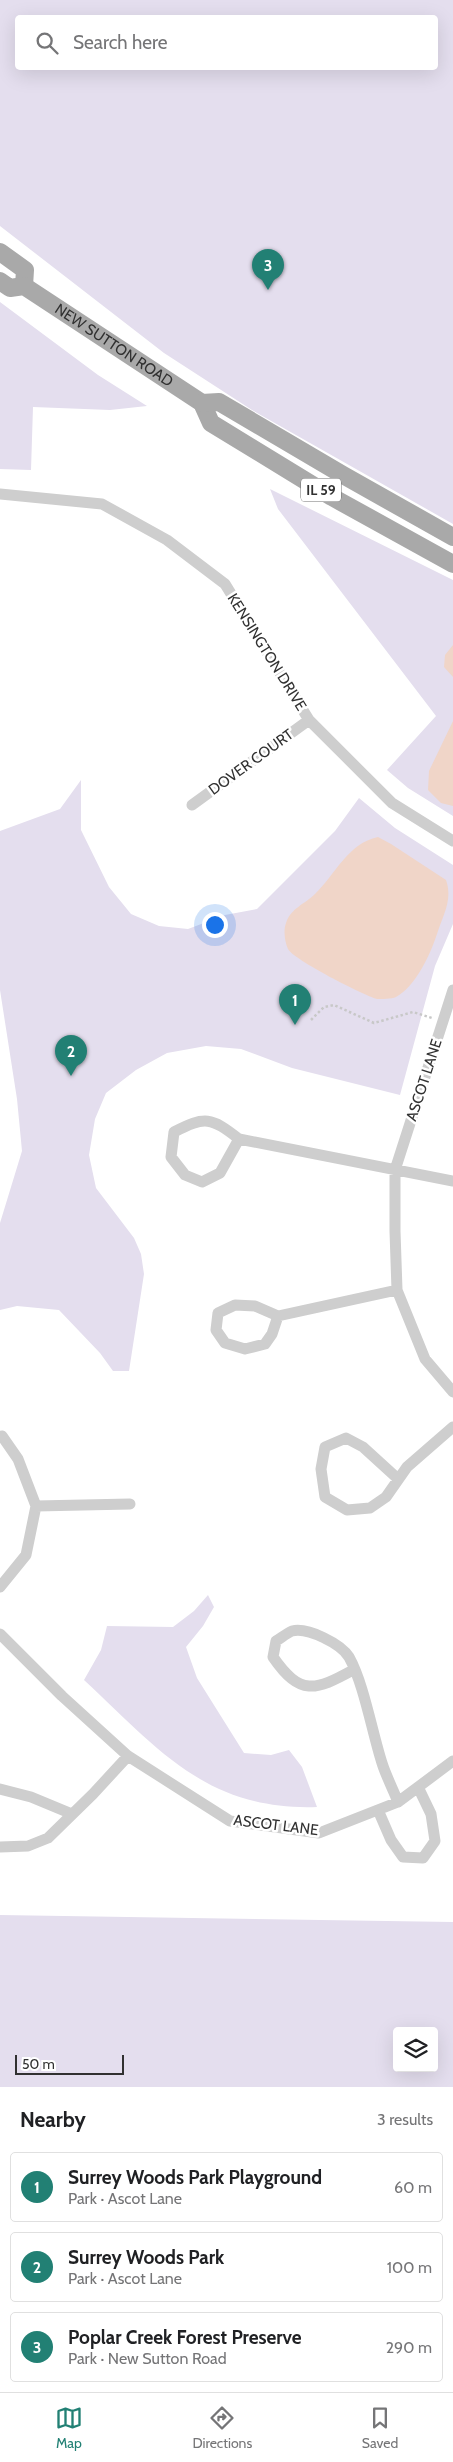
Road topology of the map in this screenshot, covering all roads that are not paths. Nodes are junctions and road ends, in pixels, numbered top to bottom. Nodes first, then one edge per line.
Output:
1 (0, 252) edge
2 (0, 281) edge
3 (24, 286) junction
4 (202, 403) junction
5 (0, 494) edge
6 (453, 537) edge
7 (453, 564) edge
8 (309, 720) junction
9 (192, 805) dead end
10 (453, 841) edge
11 (453, 990) edge
12 (239, 1139) junction
13 (395, 1170) junction
14 (453, 1181) edge
15 (397, 1290) junction
16 (278, 1316) junction
17 (453, 1392) edge
18 (453, 1426) edge
19 (2, 1436) dead end
20 (397, 1478) junction
21 (130, 1504) dead end
22 (36, 1506) junction
23 (0, 1587) edge
24 (0, 1634) edge
25 (354, 1670) junction
26 (128, 1756) junction
27 (453, 1761) edge
28 (418, 1787) junction
29 (0, 1789) edge
30 (398, 1802) junction
31 (378, 1810) junction
32 (72, 1814) junction
33 (0, 1847) edge

1 - 3 main road
2 - 3 main road, NEW SUTTON ROAD / IL 59
3 - 4 main road, NEW SUTTON ROAD / IL 59
4 - 6 main road, NEW SUTTON ROAD / IL 59
4 - 7 main road, NEW SUTTON ROAD / IL 59
5 - 8 street, KENSINGTON DRIVE
8 - 9 street, DOVER COURT
8 - 10 street, KENSINGTON DRIVE
11 - 13 street, ASCOT LANE
12 - 12 street
12 - 13 street
13 - 14 street
13 - 15 street, ASCOT LANE
15 - 16 street
15 - 17 street, ASCOT LANE
16 - 16 street
18 - 20 street
19 - 22 street
20 - 20 street
21 - 22 street
22 - 23 street
24 - 26 street, ASCOT LANE
25 - 25 street
25 - 30 street
26 - 31 street, ASCOT LANE
26 - 32 street
27 - 28 street, ASCOT LANE
28 - 30 street, ASCOT LANE
28 - 31 street
29 - 32 street
30 - 31 street, ASCOT LANE
32 - 33 street

